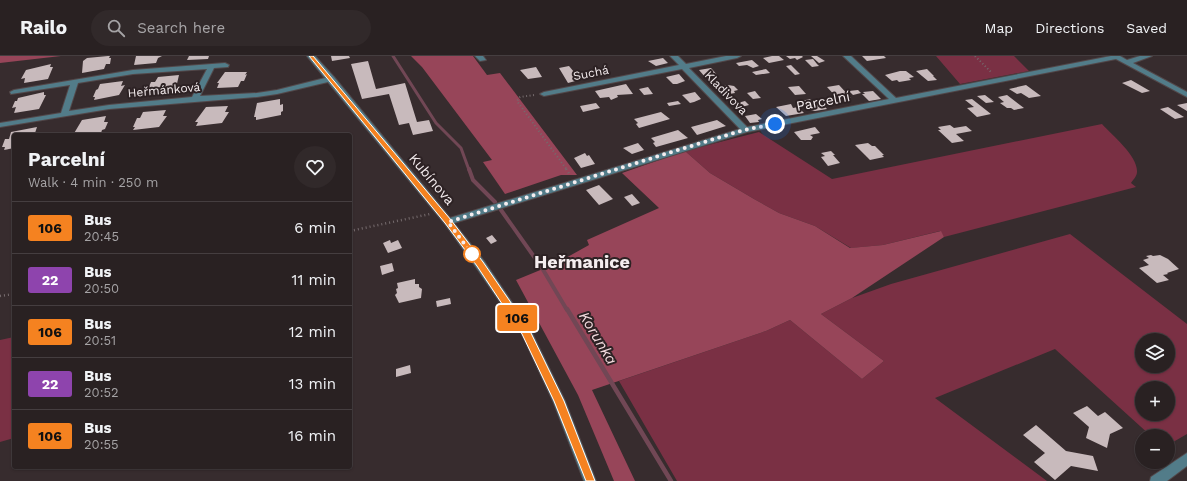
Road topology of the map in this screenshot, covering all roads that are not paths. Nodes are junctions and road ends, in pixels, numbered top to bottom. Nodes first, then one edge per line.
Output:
1 (311, 56) edge
2 (674, 56) edge
3 (736, 56) edge
4 (847, 56) edge
5 (1148, 56) edge
6 (1116, 57) edge
7 (1127, 62) junction
8 (225, 65) dead end
9 (212, 66) junction
10 (684, 66) junction
11 (330, 79) junction
12 (75, 81) junction
13 (14, 92) dead end
14 (544, 94) road end
15 (1187, 95) edge
16 (195, 99) junction
17 (895, 100) junction
18 (65, 113) junction
19 (0, 125) edge
20 (744, 130) junction
21 (448, 222) junction
22 (1187, 459) edge
23 (590, 481) edge
24 (1156, 481) edge

1 - 11 street, Kubínova
2 - 10 street, Kladivova
3 - 10 street, Suchá
4 - 17 street
5 - 7 street
6 - 7 street
6 - 17 street, Parcelní
7 - 15 street
8 - 9 street
9 - 12 street
9 - 16 street
10 - 14 street, Suchá
10 - 20 street, Kladivova
11 - 16 street, Heřmánková
11 - 21 street, Kubínova
12 - 13 street
12 - 18 street
16 - 18 street, Heřmánková
17 - 20 street, Parcelní
18 - 19 street, Heřmánková
20 - 21 street, Parcelní
21 - 23 street, Kubínova
22 - 24 street

